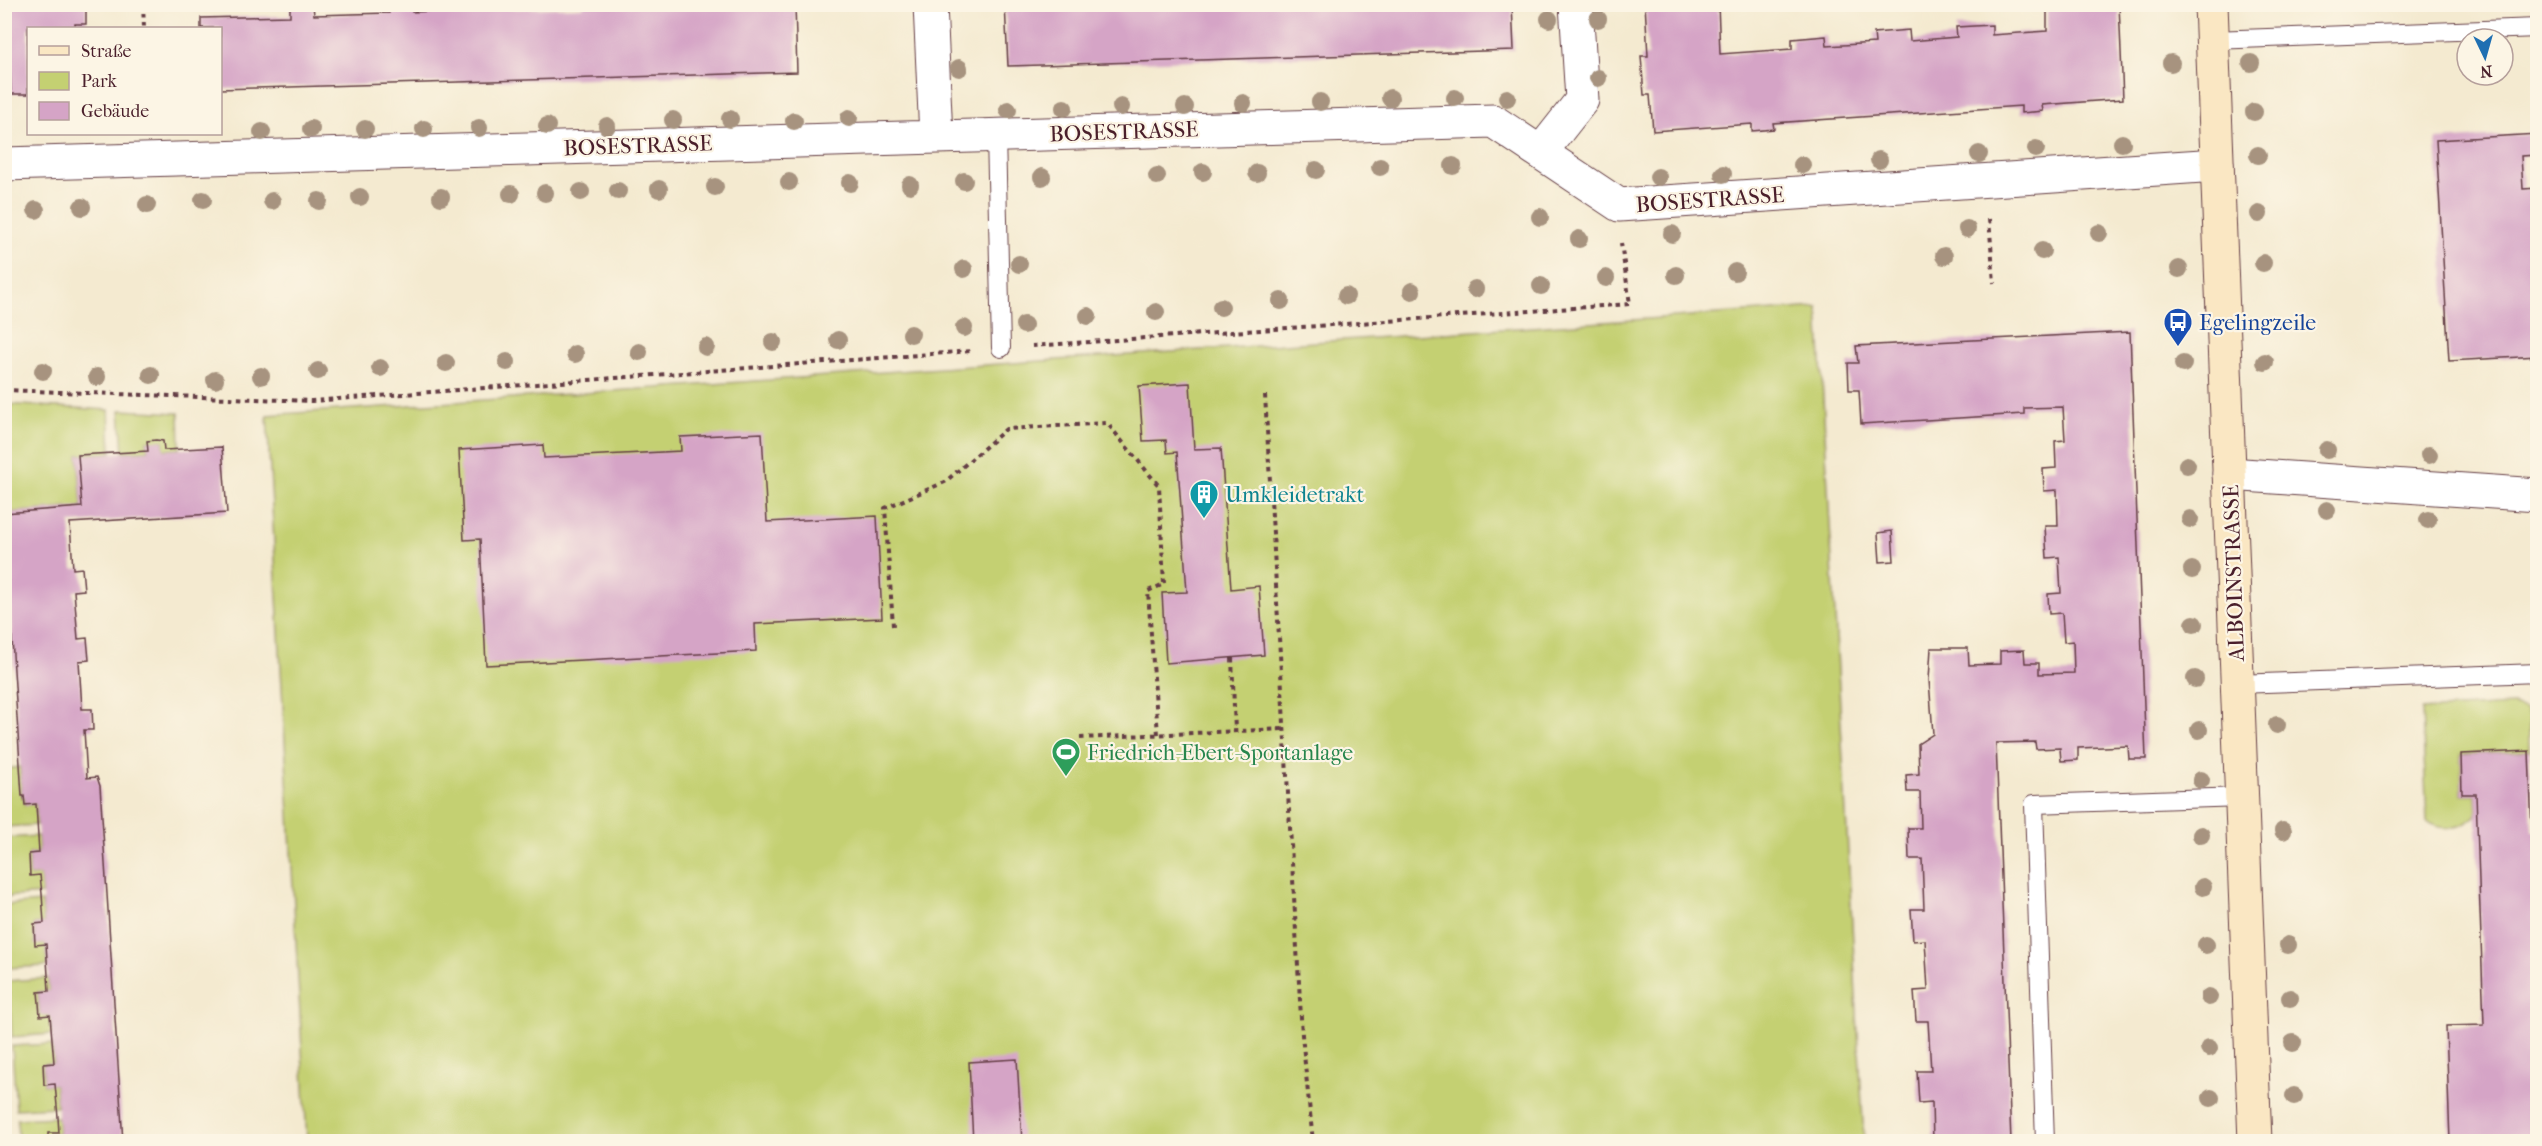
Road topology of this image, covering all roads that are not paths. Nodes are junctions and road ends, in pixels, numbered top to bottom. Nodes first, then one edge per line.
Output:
1 (930, 4) edge
2 (1576, 4) edge
3 (2211, 4) edge
4 (2538, 28) edge
5 (2212, 39) junction
6 (996, 135) junction
7 (936, 137) junction
8 (1541, 152) junction
9 (4, 164) edge
10 (2217, 165) junction
11 (1001, 348) road end
12 (2229, 474) junction
13 (2538, 495) edge
14 (2538, 673) edge
15 (2237, 684) junction
16 (2241, 797) junction
17 (2045, 1142) edge
18 (2255, 1142) edge

1 - 7 street
2 - 8 street
3 - 5 street, ALBOINSTRASSE
4 - 5 lane
5 - 10 street, ALBOINSTRASSE
6 - 7 street, BOSESTRASSE
6 - 8 street, BOSESTRASSE
6 - 11 lane
7 - 9 street, BOSESTRASSE
8 - 10 street, BOSESTRASSE
10 - 12 street, ALBOINSTRASSE
12 - 13 street
12 - 15 street, ALBOINSTRASSE
14 - 15 lane
15 - 16 street, ALBOINSTRASSE
16 - 17 lane
16 - 18 street, ALBOINSTRASSE

